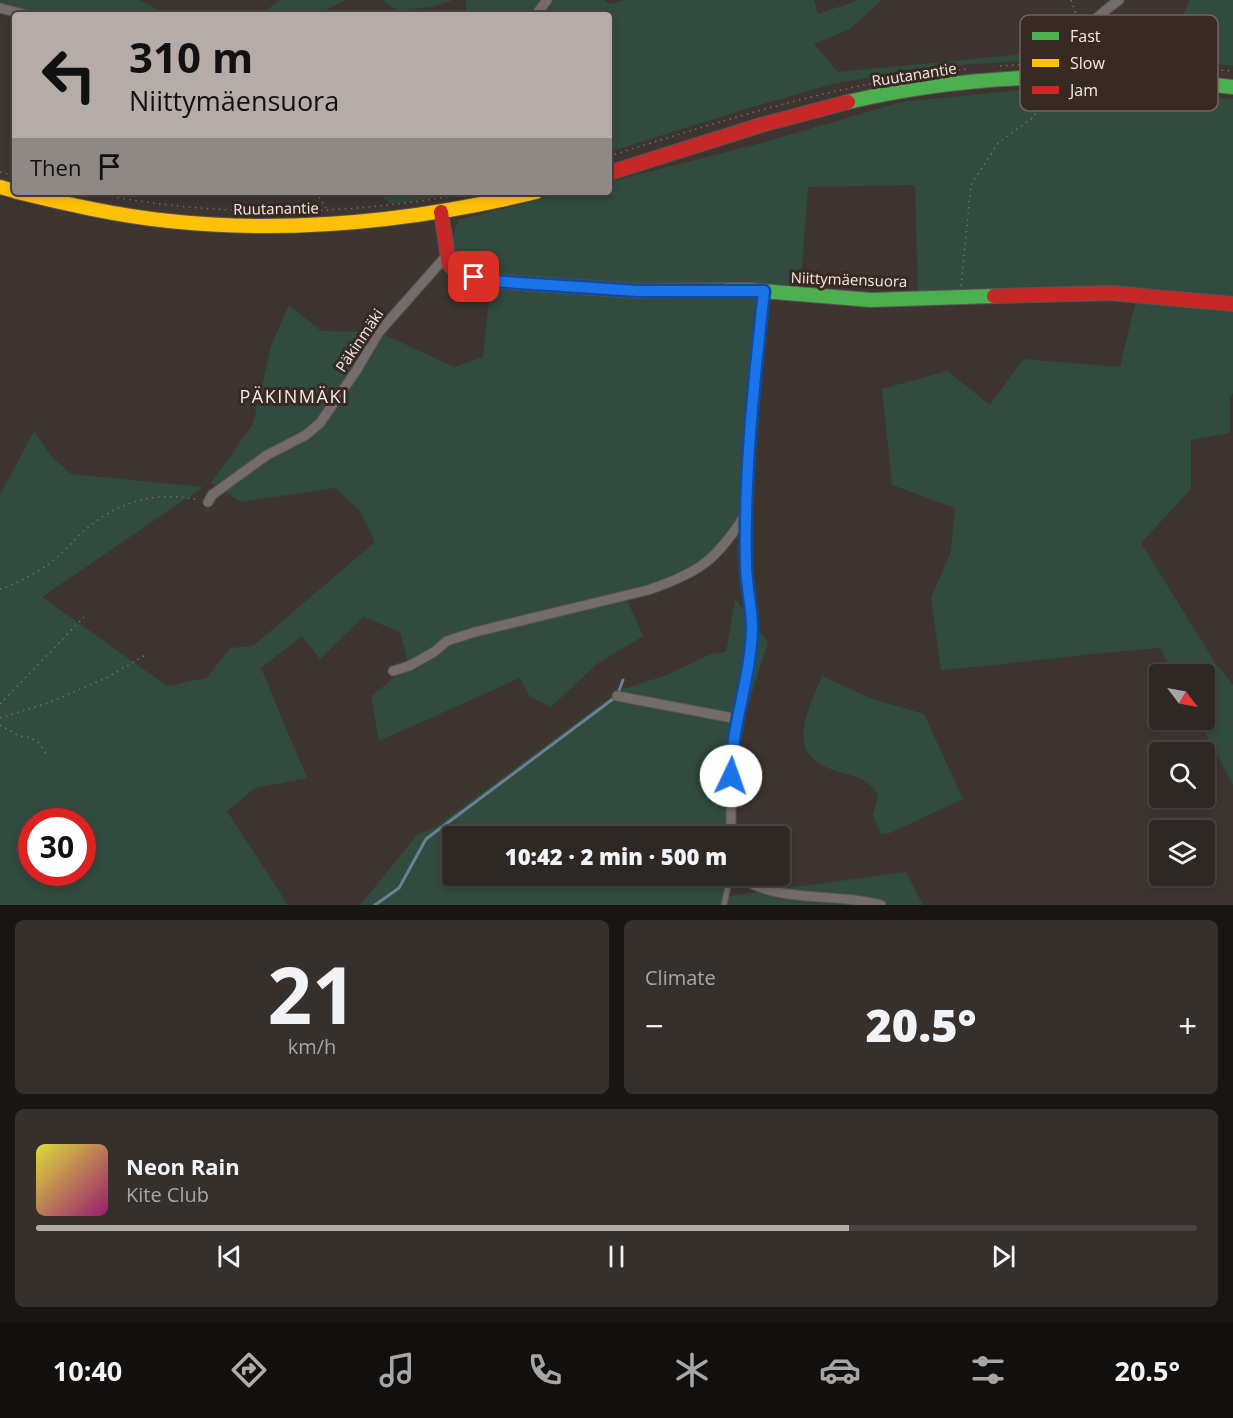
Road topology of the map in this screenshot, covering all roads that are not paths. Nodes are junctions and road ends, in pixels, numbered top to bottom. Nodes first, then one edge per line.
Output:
1 (1119, 0) edge
2 (0, 8) edge
3 (15, 12) edge
4 (1097, 15) edge
5 (1020, 78) edge
6 (1218, 85) edge
7 (1233, 87) edge
8 (612, 171) edge
9 (29, 195) edge
10 (522, 195) edge
11 (441, 212) junction
12 (447, 255) junction
13 (764, 291) junction
14 (1233, 304) edge
15 (207, 502) road end
16 (747, 512) junction
17 (393, 671) dead end
18 (617, 696) dead end
19 (738, 719) junction
20 (731, 826) edge
21 (728, 886) edge
22 (755, 886) edge
23 (724, 905) edge
24 (881, 905) edge

1 - 4 street
2 - 3 street
5 - 8 street, Ruutanantie
6 - 7 street, Ruutanantie
9 - 11 street, Ruutanantie
10 - 11 street, Ruutanantie
11 - 12 street
12 - 13 street, Niittymäensuora
12 - 15 street, Päkinmäki
13 - 14 street, Niittymäensuora
13 - 16 street
16 - 17 street
16 - 19 street
18 - 19 street
19 - 20 street
21 - 23 lane
22 - 24 street

